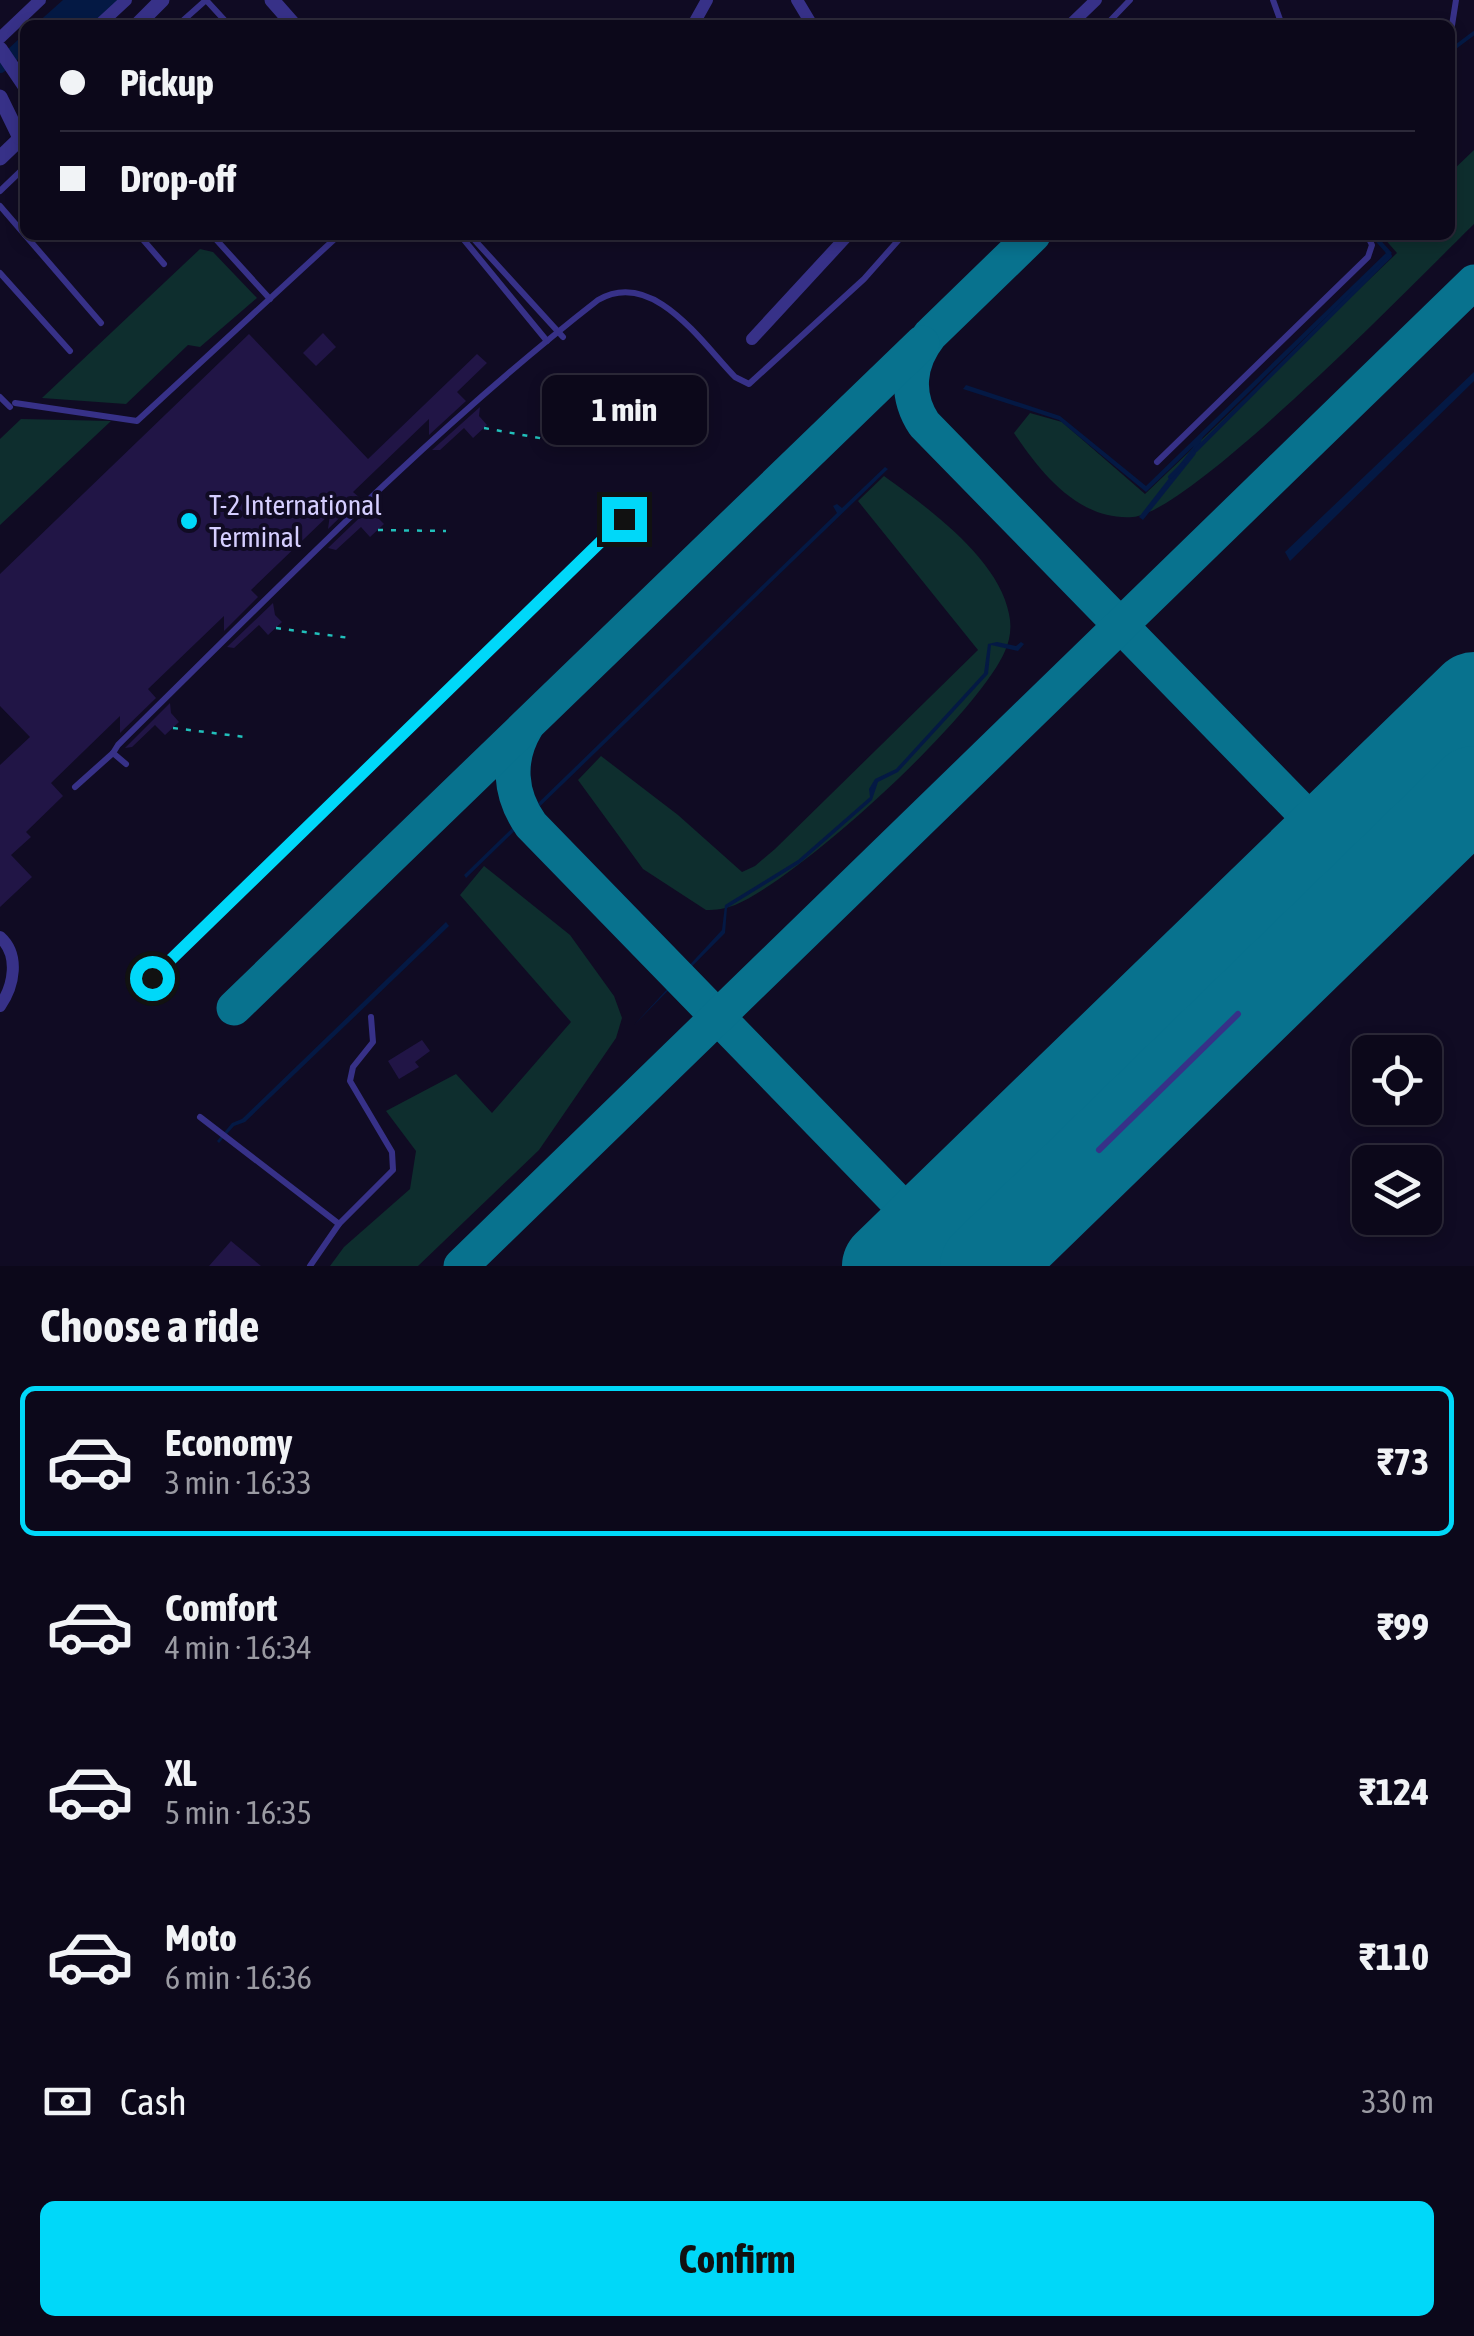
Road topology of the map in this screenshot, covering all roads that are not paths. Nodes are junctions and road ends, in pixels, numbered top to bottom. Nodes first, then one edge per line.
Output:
1 (40, 0) edge
2 (126, 0) edge
3 (162, 0) edge
4 (206, 0) edge
5 (272, 0) edge
6 (1096, 0) edge
7 (1130, 0) edge
8 (104, 20) edge
9 (142, 20) edge
10 (184, 20) edge
11 (224, 20) edge
12 (290, 20) edge
13 (1075, 20) edge
14 (1111, 20) edge
15 (0, 38) edge
16 (0, 50) edge
17 (20, 79) edge
18 (0, 101) edge
19 (20, 131) edge
20 (20, 139) edge
21 (0, 158) edge
22 (20, 172) edge
23 (0, 191) edge
24 (0, 206) edge
25 (20, 229) edge
26 (29, 240) edge
27 (143, 240) edge
28 (216, 240) edge
29 (334, 240) edge
30 (464, 240) edge
31 (475, 240) edge
32 (843, 240) edge
33 (899, 240) edge
34 (1370, 240) edge
35 (164, 264) dead end
36 (0, 273) edge
37 (270, 300) junction
38 (101, 322) dead end
39 (561, 334) junction
40 (752, 339) dead end
41 (547, 341) dead end
42 (70, 351) dead end
43 (0, 397) edge
44 (1156, 462) dead end
45 (624, 519) dead end
46 (113, 753) junction
47 (126, 764) dead end
48 (74, 787) dead end
49 (0, 937) edge
50 (152, 978) dead end
51 (0, 1006) edge
52 (1238, 1014) dead end
53 (371, 1017) dead end
54 (200, 1118) dead end
55 (1099, 1150) dead end
56 (339, 1224) junction
57 (310, 1266) edge

1 - 15 street
2 - 8 street
3 - 9 street
4 - 10 lane
4 - 11 lane
5 - 12 street
6 - 13 street
7 - 14 lane
16 - 17 street
18 - 19 street, bridge
20 - 21 street
22 - 23 lane
24 - 25 lane
26 - 38 lane
27 - 35 lane
28 - 37 lane
29 - 37 lane
30 - 41 lane
31 - 39 lane
32 - 40 street
33 - 39 lane
34 - 44 lane
36 - 42 lane
37 - 43 lane
39 - 46 lane
45 - 50 lane
46 - 47 lane
46 - 48 lane
49 - 51 street
52 - 55 lane
53 - 56 lane
54 - 56 lane
56 - 57 lane

